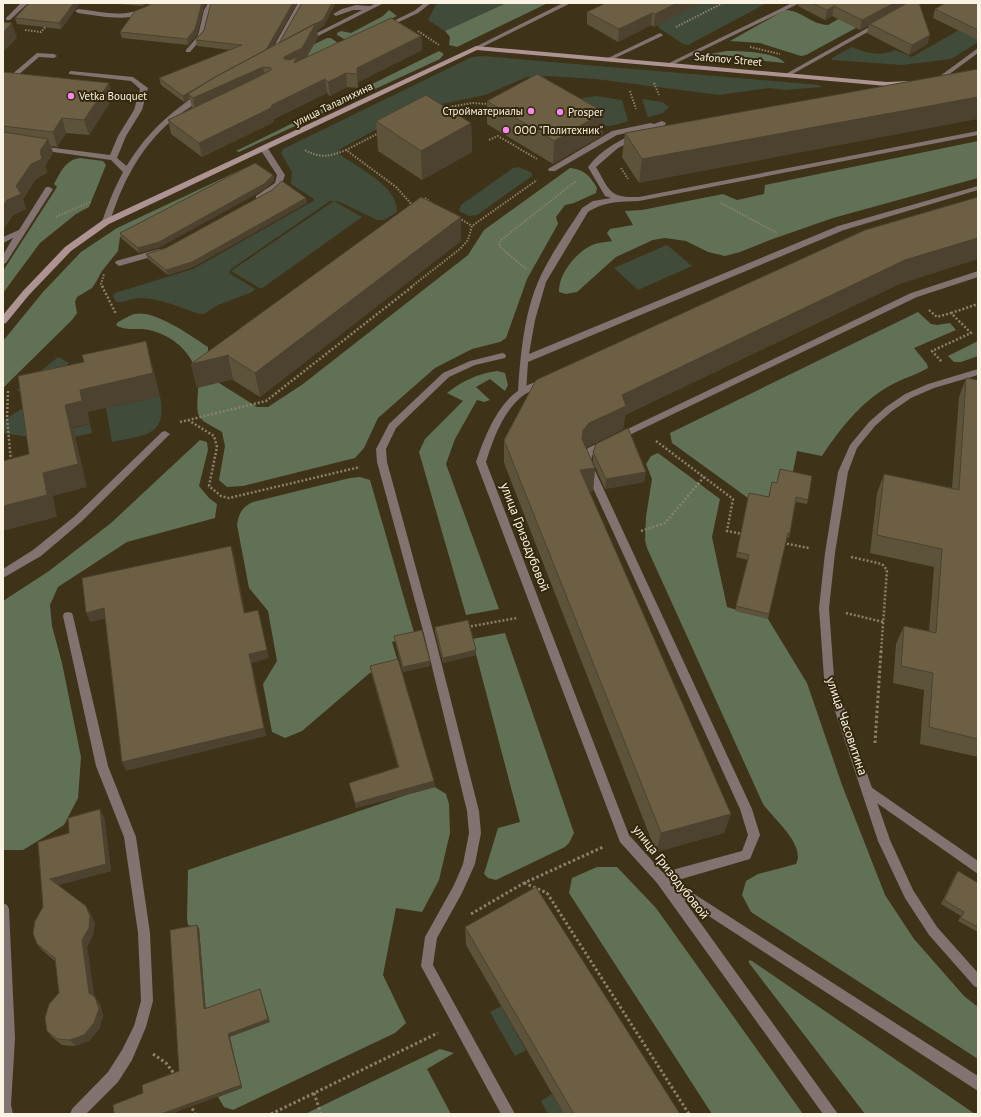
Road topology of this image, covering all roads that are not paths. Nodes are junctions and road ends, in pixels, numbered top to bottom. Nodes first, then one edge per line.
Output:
1 (25, 3) edge
2 (92, 3) edge
3 (155, 3) edge
4 (211, 3) edge
5 (301, 3) edge
6 (381, 3) edge
7 (428, 3) edge
8 (568, 3) edge
9 (797, 3) edge
10 (369, 8) junction
11 (78, 11) dead end
12 (86, 12) junction
13 (336, 14) dead end
14 (888, 18) edge
15 (8, 19) dead end
16 (377, 31) edge
17 (660, 35) road end
18 (297, 45) edge
19 (476, 48) junction
20 (978, 50) edge
21 (188, 51) dead end
22 (283, 52) edge
23 (54, 56) dead end
24 (609, 59) junction
25 (668, 65) junction
26 (71, 72) dead end
27 (787, 75) junction
28 (958, 76) edge
29 (935, 80) joint
30 (919, 82) edge
31 (3, 86) edge
32 (208, 92) edge
33 (167, 120) junction
34 (178, 121) edge
35 (978, 134) edge
36 (32, 147) edge
37 (264, 149) junction
38 (113, 158) junction
39 (552, 169) edge
40 (126, 170) junction
41 (978, 188) edge
42 (49, 189) dead end
43 (624, 200) junction
44 (248, 204) edge
45 (106, 222) junction
46 (23, 231) junction
47 (3, 240) edge
48 (164, 250) edge
49 (3, 261) edge
50 (119, 264) road end
51 (978, 274) edge
52 (3, 321) edge
53 (502, 356) dead end
54 (524, 360) junction
55 (977, 373) edge
56 (557, 376) edge
57 (522, 392) junction
58 (165, 434) dead end
59 (3, 574) edge
60 (68, 616) dead end
61 (868, 790) junction
62 (978, 868) edge
63 (661, 879) junction
64 (3, 909) edge
65 (978, 982) edge
66 (978, 1084) edge
67 (6, 1114) edge
68 (77, 1114) edge
69 (508, 1114) edge
70 (831, 1114) edge

1 - 15 street
2 - 12 street
3 - 12 street
4 - 21 street
5 - 22 street
6 - 10 street
7 - 16 street
8 - 19 street, улица Талалихина
9 - 25 street
10 - 13 street
10 - 18 street
11 - 12 street
14 - 27 street
17 - 24 street
19 - 24 main road, Safonov Street
19 - 37 main road, улица Талалихина
20 - 29 street
23 - 31 street
24 - 25 main road, Safonov Street
25 - 27 main road, Safonov Street
26 - 38 street
27 - 30 main road, Safonov Street
28 - 29 main road
32 - 33 street
33 - 34 street
33 - 40 street
35 - 43 street
36 - 38 street
37 - 44 street
37 - 45 main road, улица Талалихина
38 - 40 street
39 - 43 street
40 - 45 street
41 - 54 street
42 - 46 street
43 - 54 street
45 - 52 main road, улица Талалихина
46 - 47 street
46 - 49 street
48 - 50 street
51 - 63 street
53 - 69 street
54 - 57 street
55 - 61 street, улица Часовитина
56 - 57 street, улица Гризодубовой
57 - 63 street, улица Гризодубовой
58 - 59 street
60 - 68 street
61 - 62 street
61 - 65 street, улица Часовитина
63 - 66 street
63 - 70 street, улица Гризодубовой
64 - 67 street

